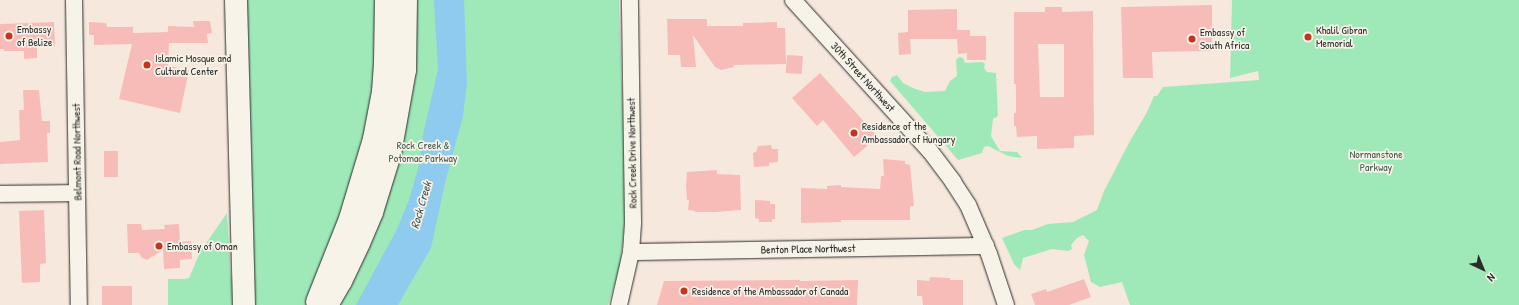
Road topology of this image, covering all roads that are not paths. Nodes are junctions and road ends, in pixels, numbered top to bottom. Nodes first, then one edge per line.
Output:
1 (74, 0) edge
2 (236, 0) edge
3 (386, 0) edge
4 (406, 0) edge
5 (630, 0) edge
6 (793, 0) edge
7 (77, 193) junction
8 (0, 194) edge
9 (986, 246) junction
10 (631, 252) junction
11 (79, 305) edge
12 (244, 305) edge
13 (316, 305) edge
14 (327, 305) edge
15 (619, 305) edge
16 (1006, 305) edge

1 - 7 street, Belmont Road Northwest
2 - 12 main road
3 - 13 main road
4 - 14 main road
5 - 10 street, Rock Creek Drive Northwest
6 - 9 street, 30th Street Northwest
7 - 8 street
7 - 11 street, Belmont Road Northwest
9 - 10 street, Benton Place Northwest
9 - 16 street, 30th Street Northwest
10 - 15 street, Rock Creek Drive Northwest

